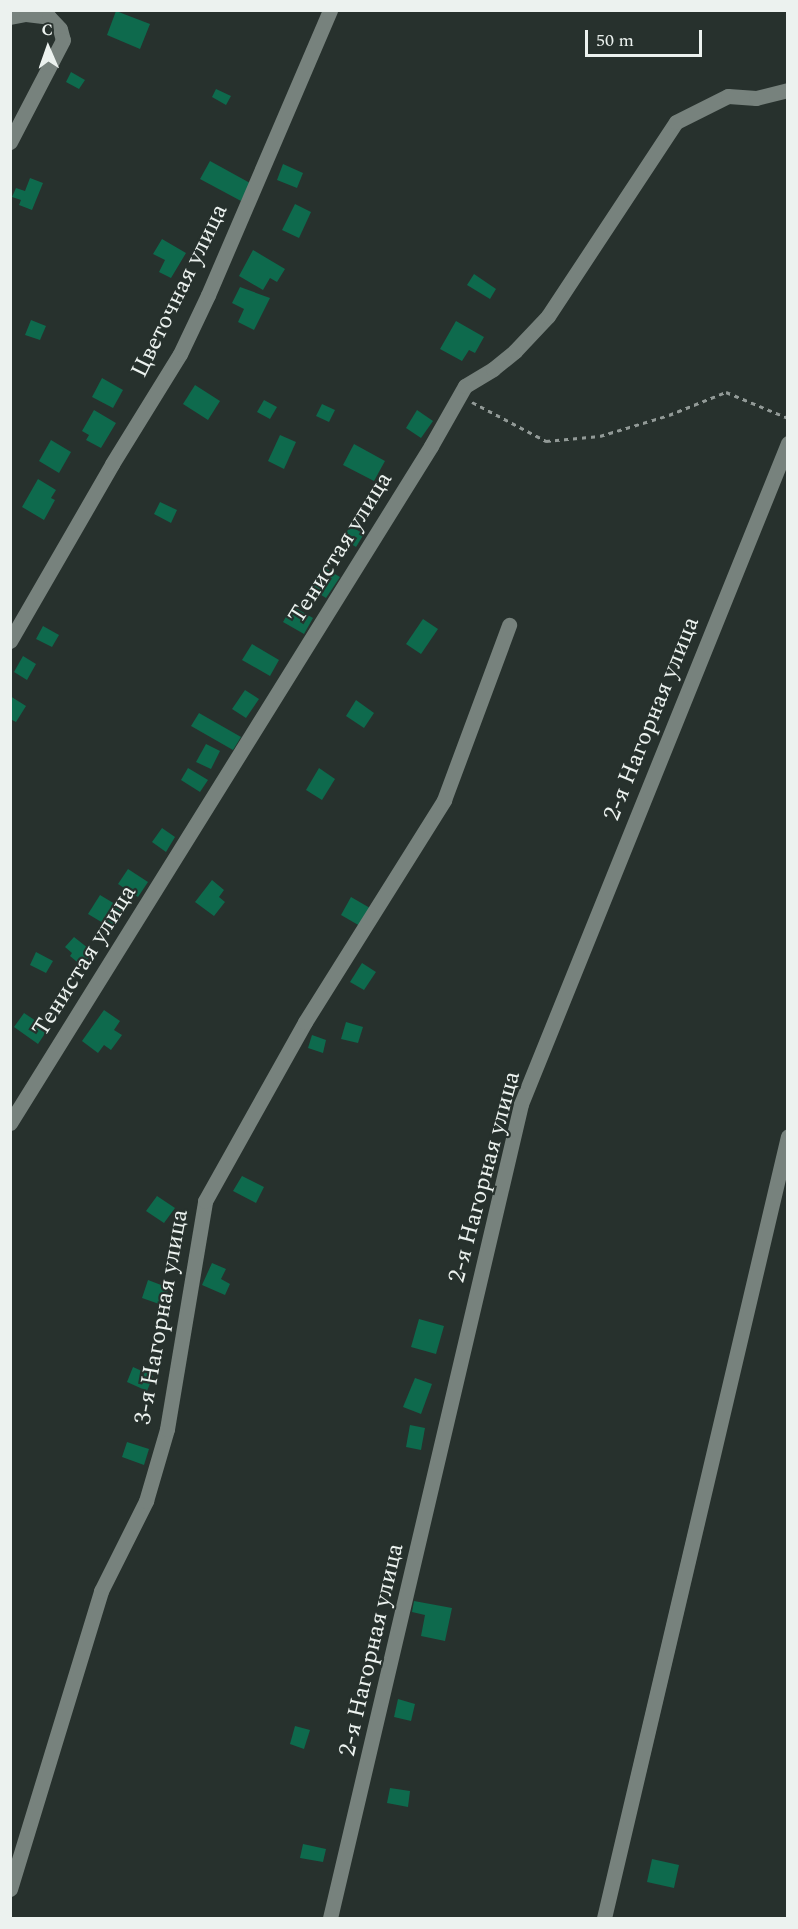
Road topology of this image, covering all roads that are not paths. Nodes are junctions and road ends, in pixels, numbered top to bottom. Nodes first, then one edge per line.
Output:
1 (330, 10) edge
2 (10, 17) edge
3 (788, 90) edge
4 (10, 142) edge
5 (788, 443) edge
6 (509, 625) dead end
7 (10, 641) edge
8 (10, 1123) edge
9 (788, 1136) edge
10 (10, 1889) edge
11 (330, 1918) edge
12 (604, 1918) edge

1 - 7 street, Цветочная улица
2 - 4 street
3 - 8 street, Тенистая улица
5 - 11 street, 2-я Нагорная улица
6 - 10 street, 3-я Нагорная улица
9 - 12 street

